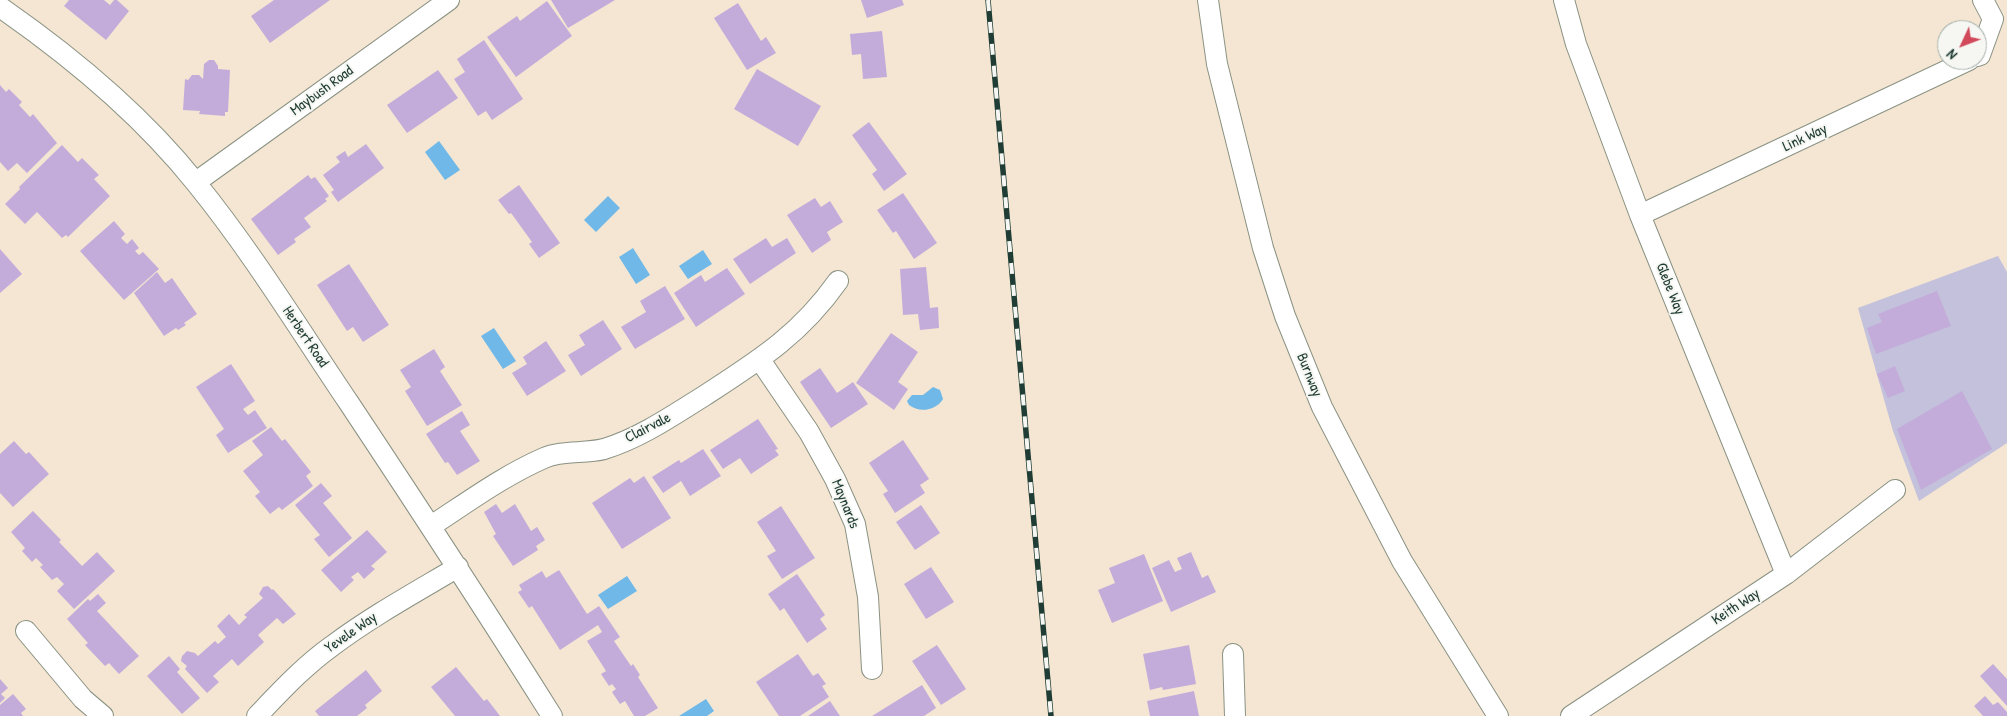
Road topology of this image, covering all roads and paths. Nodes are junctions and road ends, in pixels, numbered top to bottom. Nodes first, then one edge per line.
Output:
1 (449, 0) edge
2 (1208, 0) edge
3 (1564, 0) edge
4 (1983, 0) edge
5 (0, 7) edge
6 (1987, 36) edge
7 (1948, 70) edge
8 (196, 182) junction
9 (1640, 215) junction
10 (838, 281) dead end
11 (760, 360) junction
12 (1895, 490) dead end
13 (431, 526) junction
14 (458, 568) junction
15 (1786, 574) junction
16 (26, 631) dead end
17 (1233, 654) dead end
18 (872, 668) dead end
19 (103, 716) edge
20 (257, 716) edge
21 (552, 716) edge
22 (1235, 716) edge
23 (1498, 716) edge
24 (1571, 716) edge

1 - 8 street, Maybush Road
2 - 23 street, Burnway
3 - 9 street, Glebe Way
4 - 6 street
5 - 8 street, Herbert Road
7 - 9 street, Link Way
8 - 13 street, Herbert Road
9 - 15 street, Glebe Way
10 - 11 street, Clairvale
11 - 13 street, Clairvale
11 - 18 street, Maynards
12 - 15 street, Keith Way
13 - 14 street, Herbert Road
14 - 20 street, Yevele Way
14 - 21 street, Herbert Road
15 - 24 street, Keith Way
16 - 19 street
17 - 22 street

